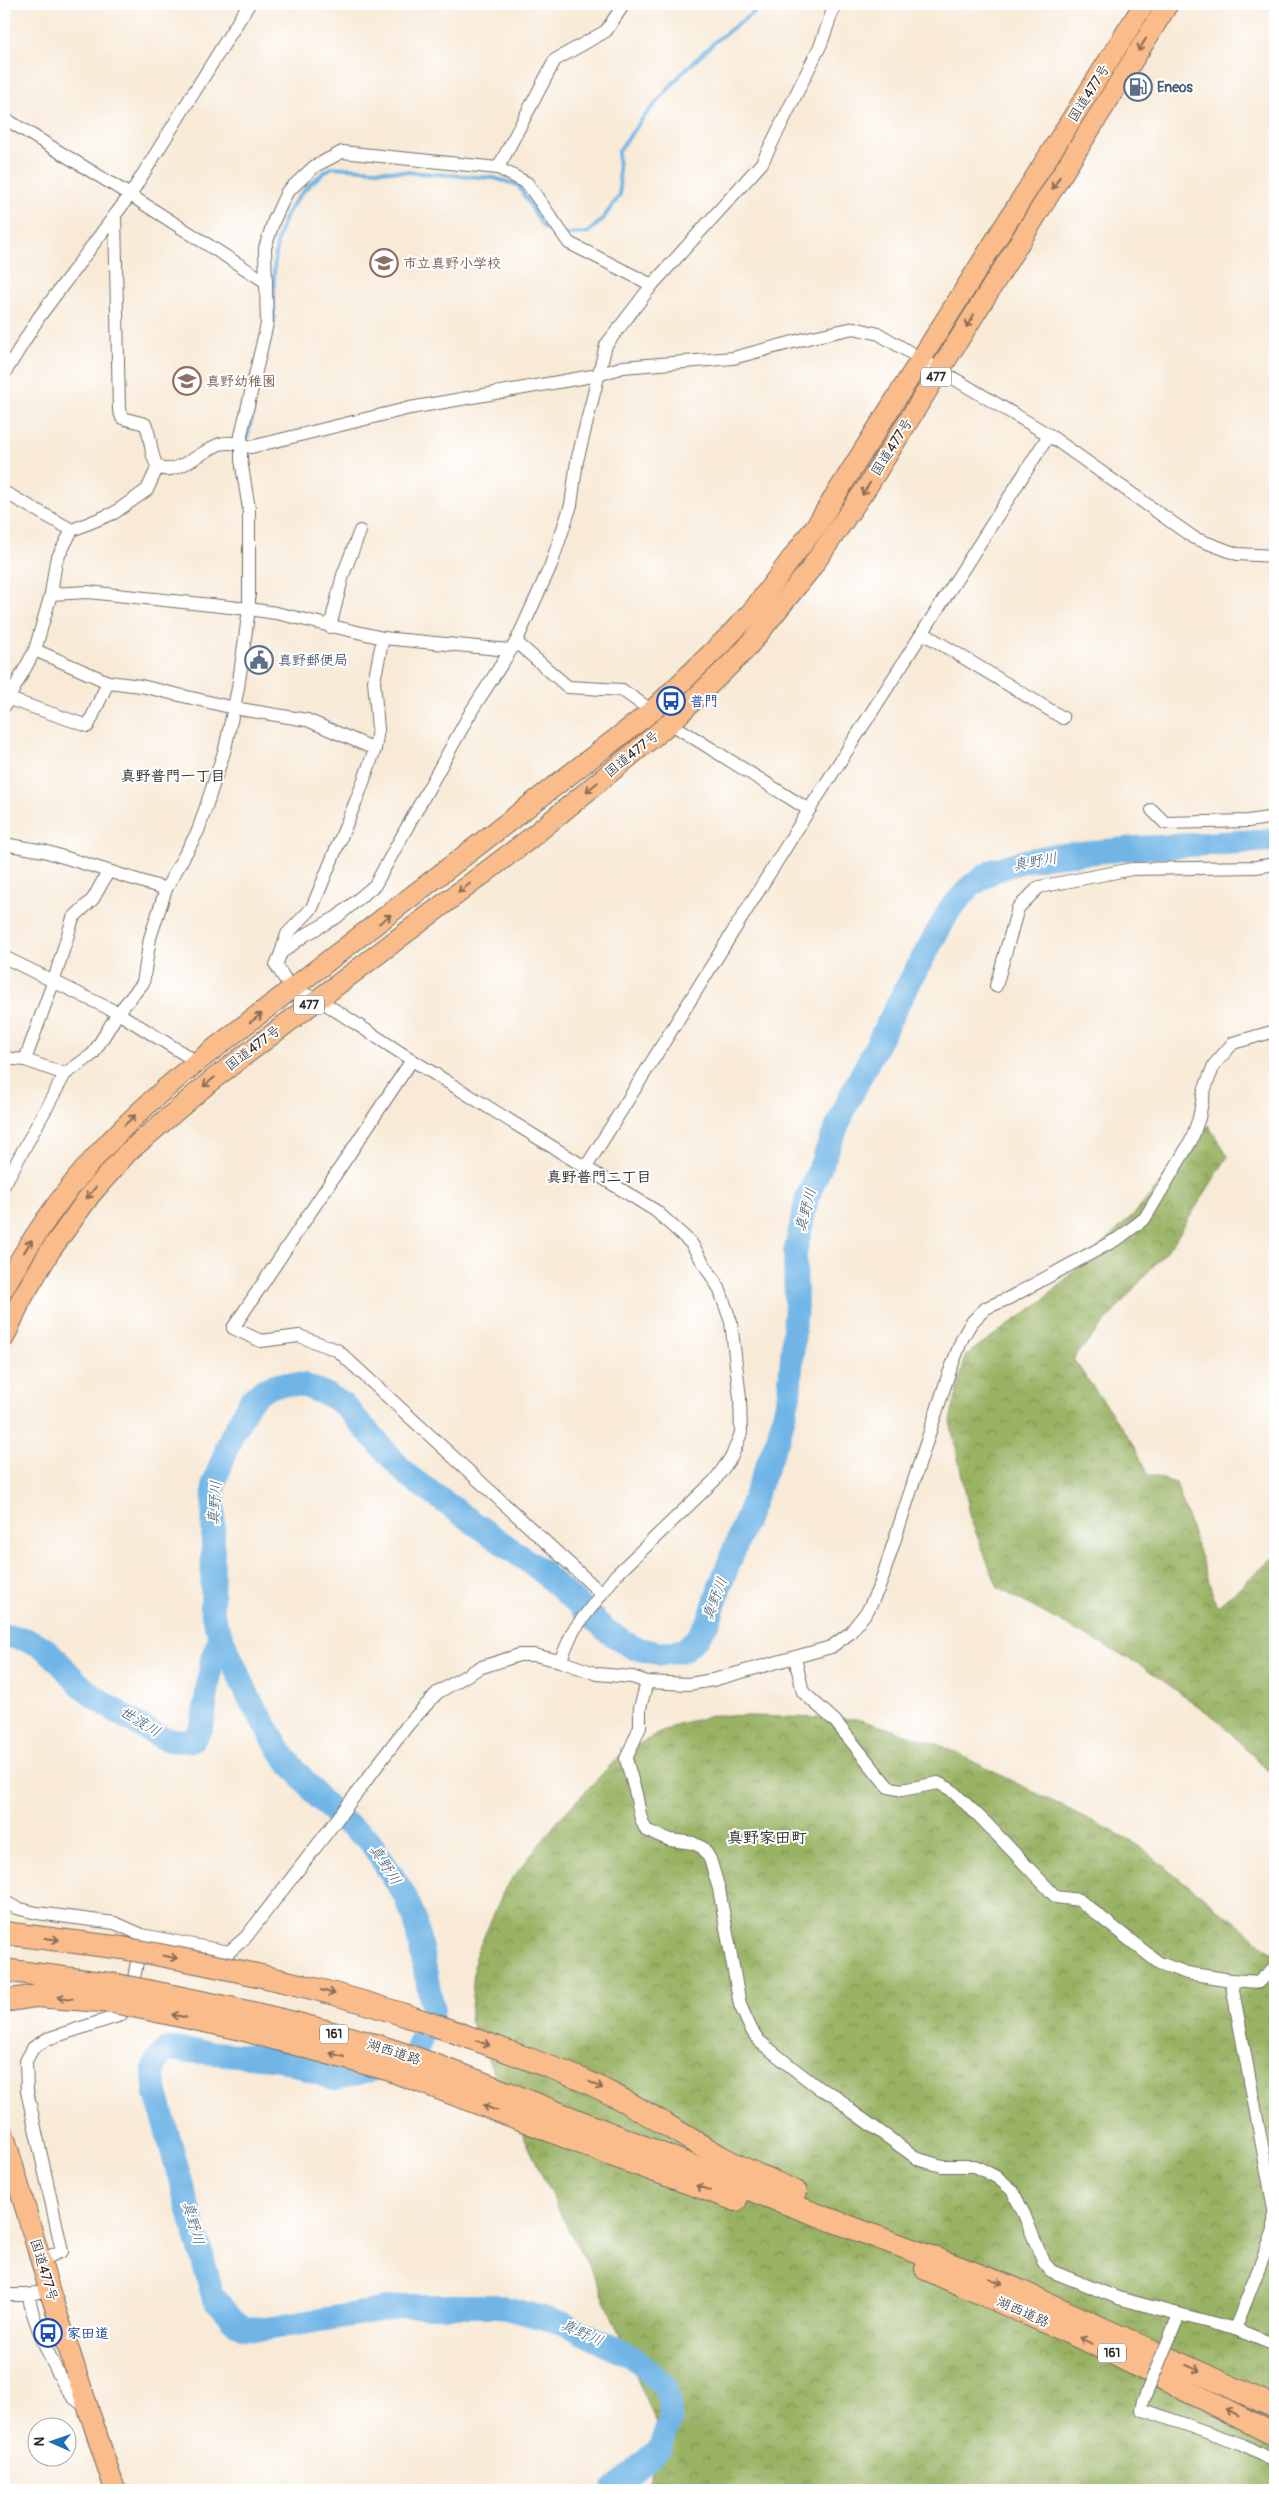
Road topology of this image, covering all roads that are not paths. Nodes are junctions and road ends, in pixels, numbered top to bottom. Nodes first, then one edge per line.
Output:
1 (249, 4) edge
2 (624, 4) edge
3 (835, 4) edge
4 (1144, 4) edge
5 (1168, 4) edge
6 (4, 118) edge
7 (498, 168) junction
8 (130, 195) junction
9 (115, 215) junction
10 (266, 282) junction
11 (652, 285) junction
12 (922, 360) junction
13 (940, 370) junction
14 (4, 374) edge
15 (598, 375) junction
16 (1049, 436) junction
17 (241, 444) junction
18 (158, 466) junction
19 (4, 492) edge
20 (72, 530) junction
21 (360, 531) dead end
22 (1275, 556) edge
23 (51, 594) junction
24 (249, 609) junction
25 (330, 627) junction
26 (923, 633) junction
27 (383, 638) junction
28 (512, 646) junction
29 (35, 650) junction
30 (108, 682) junction
31 (6, 703) edge
32 (234, 708) junction
33 (652, 712) junction
34 (1063, 718) dead end
35 (670, 723) junction
36 (375, 749) junction
37 (809, 810) junction
38 (1152, 810) dead end
39 (1275, 817) edge
40 (4, 844) edge
41 (1275, 864) edge
42 (108, 872) junction
43 (166, 889) junction
44 (281, 953) junction
45 (4, 957) edge
46 (54, 980) junction
47 (996, 986) dead end
48 (292, 990) junction
49 (318, 999) junction
50 (118, 1013) junction
51 (1275, 1031) edge
52 (4, 1058) edge
53 (25, 1060) junction
54 (412, 1060) junction
55 (197, 1062) junction
56 (65, 1074) junction
57 (586, 1167) junction
58 (4, 1186) edge
59 (4, 1288) edge
60 (4, 1338) edge
61 (599, 1596) junction
62 (795, 1658) junction
63 (560, 1661) junction
64 (647, 1682) junction
65 (4, 1901) edge
66 (4, 1933) edge
67 (142, 1935) junction
68 (1275, 1967) edge
69 (4, 1970) edge
70 (1231, 1980) junction
71 (4, 1988) edge
72 (116, 1993) junction
73 (36, 1996) junction
74 (4, 2001) edge
75 (539, 2116) junction
76 (4, 2135) edge
77 (41, 2260) junction
78 (948, 2270) junction
79 (50, 2289) junction
80 (4, 2295) edge
81 (29, 2295) junction
82 (1177, 2318) junction
83 (1235, 2330) junction
84 (1275, 2346) edge
85 (1275, 2406) edge
86 (90, 2408) junction
87 (1275, 2435) edge
88 (1275, 2462) edge
89 (116, 2490) edge

1 - 8 street
2 - 7 street
3 - 11 street
4 - 12 highway, 国道477号 / 477
5 -> 13 highway, 国道477号 / 477
6 - 8 street
7 - 10 street
7 - 11 street
8 - 9 street
8 - 10 street
9 - 14 street
9 - 18 street
10 - 17 street
11 - 15 street
12 - 13 street
12 - 15 street
12 - 33 highway, 国道477号 / 477
13 - 16 street
13 -> 35 highway, 国道477号 / 477
15 - 17 street
15 - 28 street
16 - 22 street
16 - 26 street
17 - 18 street
17 - 24 street
18 - 20 street
19 - 20 street
20 - 23 street
21 - 25 street
23 - 24 street
23 - 29 street
24 - 25 street
24 - 32 street
25 - 27 street
26 - 34 street
26 - 37 street
27 - 28 street
27 - 36 street
28 - 33 street
28 - 44 street
29 - 30 street
29 - 31 street
30 - 31 street
30 - 32 street
32 - 36 street
32 - 43 street
48 -> 33 highway, 国道477号 / 477
35 - 37 street
35 -> 49 highway, 国道477号 / 477
36 - 44 street
37 - 57 street
38 - 39 street
40 - 42 street
41 - 47 street
42 - 43 street
42 - 46 street
43 - 50 street
44 - 48 street
45 - 46 street
46 - 50 street
46 - 53 street
48 - 49 street
55 -> 48 highway, 国道477号 / 477
49 - 54 street
49 -> 60 highway, 国道477号 / 477
50 - 55 street
50 - 56 street
51 - 62 street
52 - 53 street
53 - 56 street
54 - 57 street
54 - 61 street
59 -> 55 highway, 国道477号 / 477
56 - 58 street
57 - 61 street
61 - 63 street
62 - 64 street
62 - 70 street
63 - 64 street
63 - 67 street
64 - 82 street
65 - 67 street
66 -> 78 highway, bridge
67 - 77 street
68 - 70 street
69 - 72 highway
70 - 83 street
71 - 73 highway
72 -> 73 highway
72 - 75 highway, bridge
73 - 74 highway
75 - 78 highway, 湖西道路 / 161
78 -> 75 highway
76 - 77 highway, 国道477号
77 - 79 highway, 国道477号
78 -> 85 highway, 湖西道路 / 161
87 -> 78 highway, 湖西道路 / 161
79 - 81 street
79 - 86 highway, 国道477号
80 - 81 street
81 - 86 street
82 - 83 street
82 - 88 street, bridge
83 - 84 street
86 - 89 highway, 国道477号

